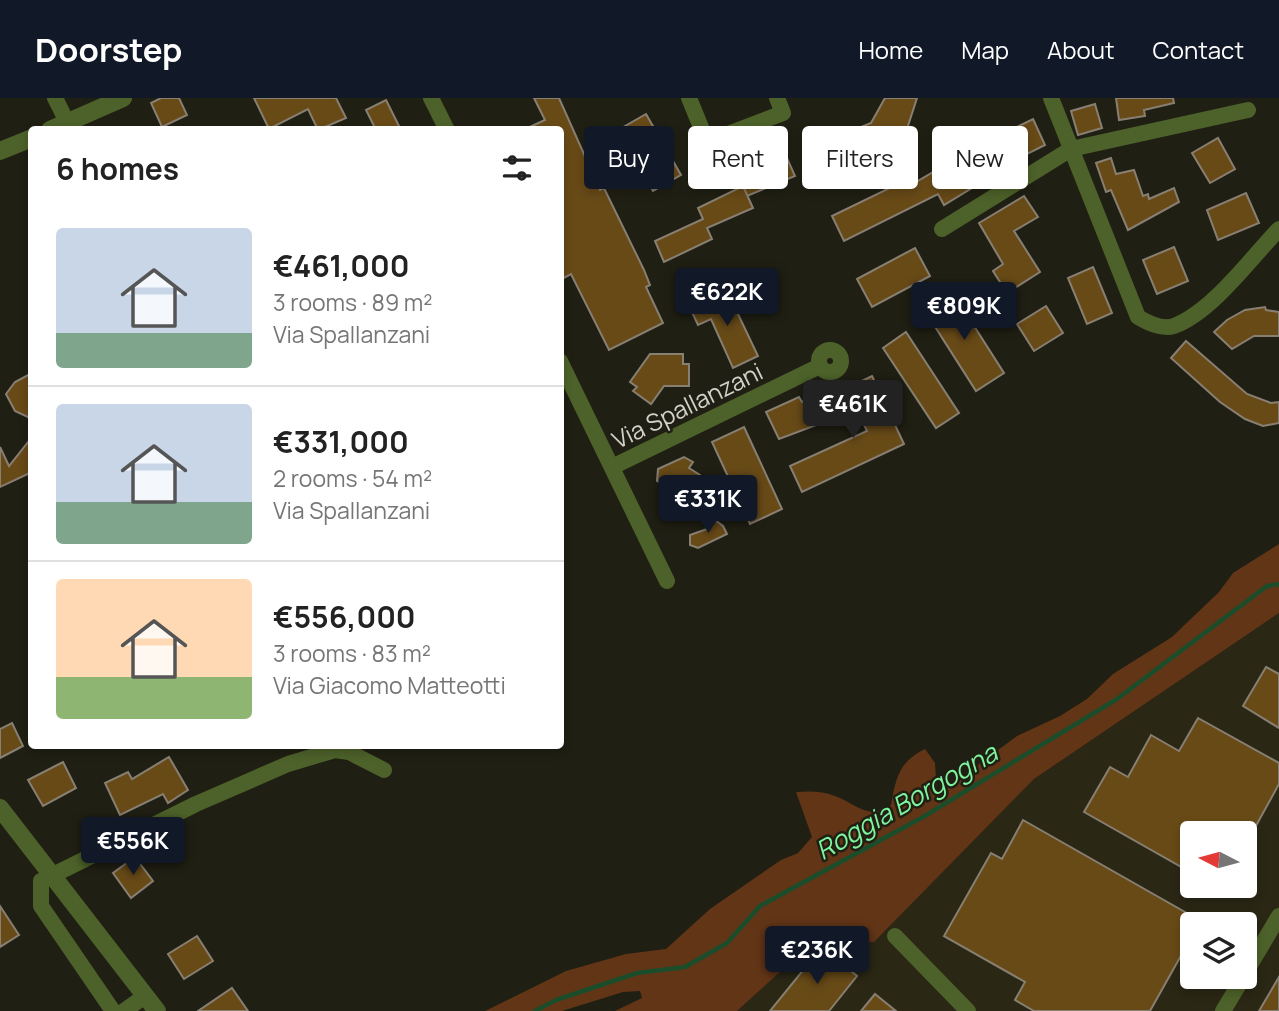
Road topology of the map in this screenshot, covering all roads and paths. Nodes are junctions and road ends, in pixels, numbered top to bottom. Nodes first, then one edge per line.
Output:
1 (55, 98) edge
2 (123, 98) edge
3 (431, 98) edge
4 (689, 98) edge
5 (777, 98) edge
6 (1051, 98) edge
7 (1248, 110) dead end
8 (59, 126) edge
9 (445, 126) edge
10 (28, 140) edge
11 (1071, 149) junction
12 (0, 151) edge
13 (942, 229) dead end
14 (1279, 229) edge
15 (820, 366) dead end
16 (564, 369) edge
17 (612, 467) junction
18 (667, 581) dead end
19 (384, 770) dead end
20 (0, 808) edge
21 (52, 876) junction
22 (1279, 916) edge
23 (895, 936) dead end
24 (1257, 954) edge
25 (1236, 989) edge
26 (145, 996) junction
27 (113, 1011) edge
28 (124, 1011) edge
29 (157, 1011) edge
30 (968, 1011) edge
31 (1223, 1011) edge

1 - 8 street
2 - 8 street
3 - 9 street
4 - 5 street
6 - 11 street
7 - 11 street
10 - 12 street
11 - 13 street
11 - 14 street
15 - 17 street, Via Spallanzani
16 - 17 street, Via Spallanzani
17 - 18 street, Via Spallanzani
19 - 21 street
20 - 21 street
21 - 26 street
21 - 27 street
22 - 24 street
23 - 30 street
25 - 31 street
26 - 28 street
26 - 29 street

